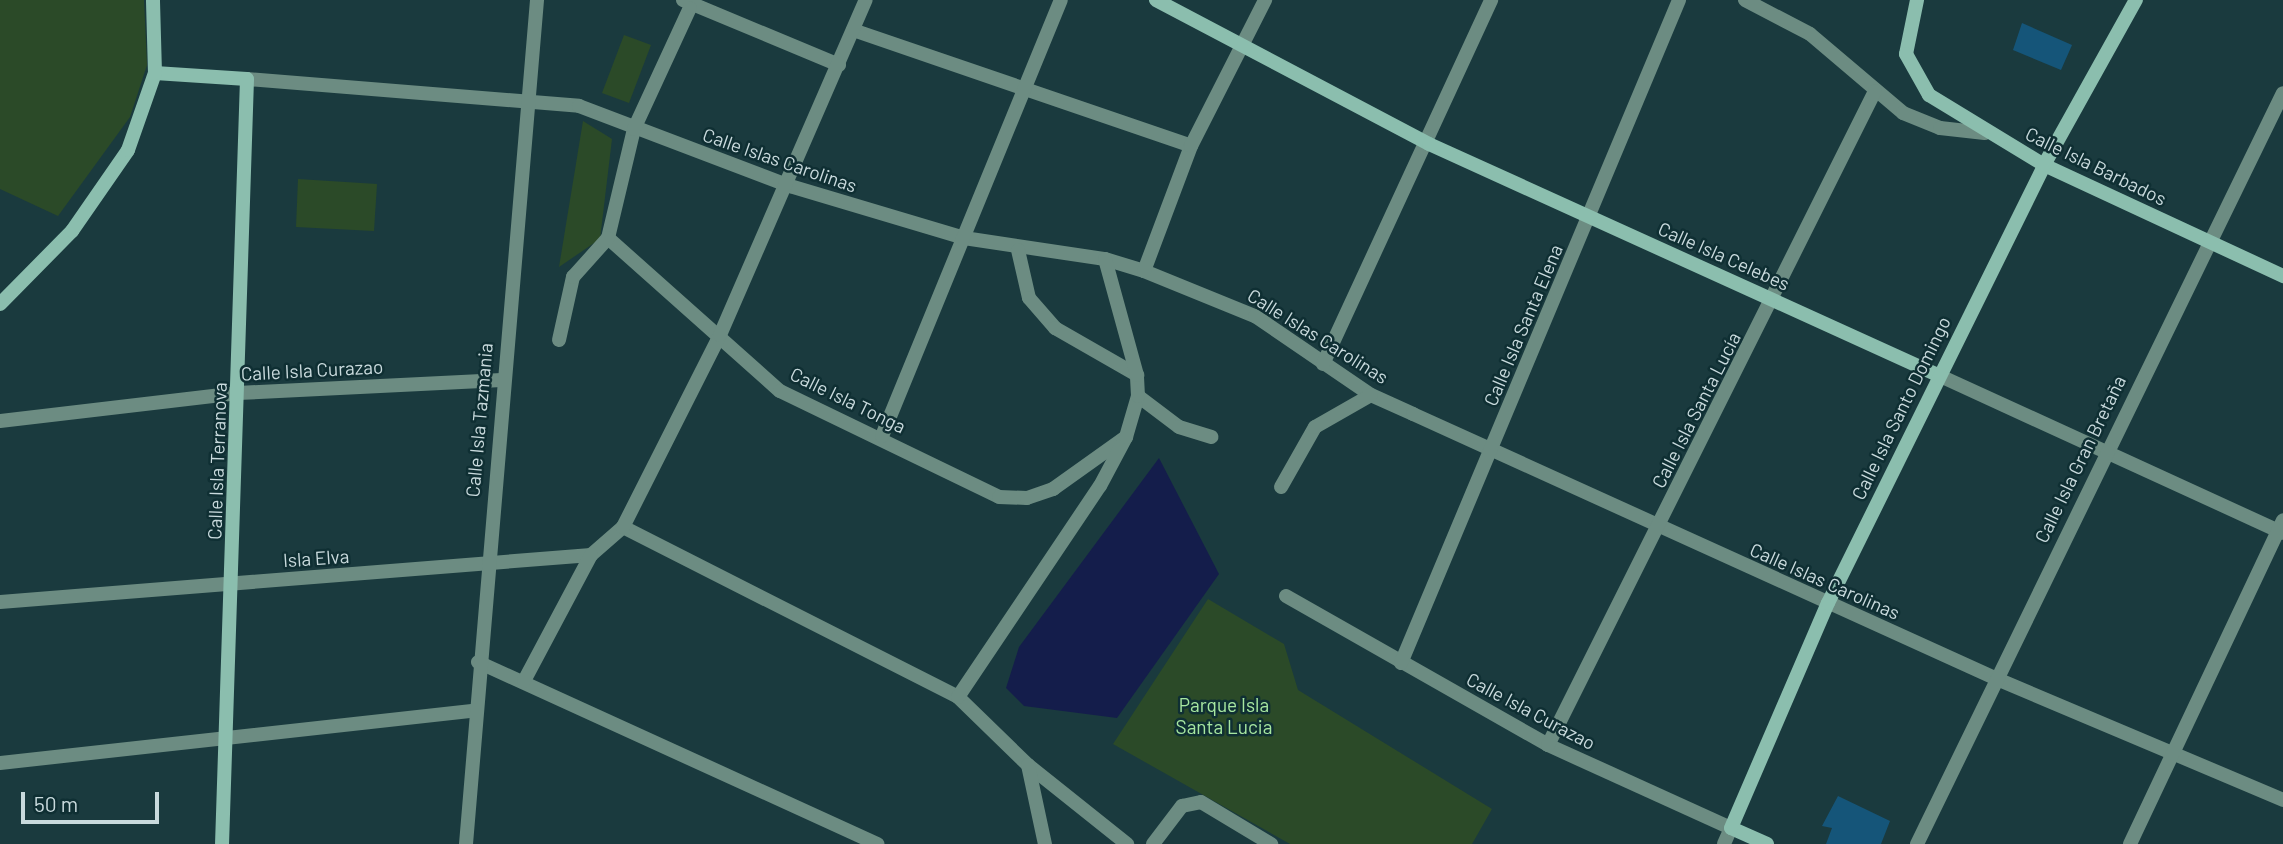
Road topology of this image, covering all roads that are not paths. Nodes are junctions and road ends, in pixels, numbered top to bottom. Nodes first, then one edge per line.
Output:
1 (153, 0) edge
2 (537, 0) edge
3 (866, 0) edge
4 (1061, 0) edge
5 (1156, 0) edge
6 (1265, 0) edge
7 (1490, 0) edge
8 (1679, 0) edge
9 (1745, 0) edge
10 (1917, 0) edge
11 (2136, 0) edge
12 (687, 4) edge
13 (853, 30) junction
14 (1236, 46) junction
15 (839, 65) junction
16 (155, 73) junction
17 (247, 79) junction
18 (1025, 88) junction
19 (1875, 91) junction
20 (2283, 93) edge
21 (529, 97) junction
22 (634, 129) junction
23 (1985, 133) junction
24 (1429, 144) junction
25 (1191, 146) junction
26 (2044, 165) junction
27 (790, 186) junction
28 (1589, 215) junction
29 (608, 238) junction
30 (964, 238) junction
31 (2210, 242) junction
32 (1018, 250) junction
33 (1105, 259) junction
34 (1144, 271) junction
35 (2283, 276) edge
36 (1774, 299) junction
37 (0, 304) edge
38 (720, 335) junction
39 (559, 340) dead end
40 (1323, 364) junction
41 (1138, 375) junction
42 (1938, 375) junction
43 (502, 380) junction
44 (238, 393) junction
45 (1371, 395) junction
46 (1139, 396) junction
47 (0, 421) edge
48 (882, 436) junction
49 (1126, 437) junction
50 (1211, 437) dead end
51 (1493, 448) junction
52 (2102, 455) junction
53 (1281, 487) dead end
54 (1659, 526) junction
55 (623, 527) junction
56 (2281, 528) edge
57 (591, 555) junction
58 (485, 565) junction
59 (233, 583) junction
60 (1286, 596) dead end
61 (0, 601) edge
62 (1828, 603) junction
63 (478, 662) junction
64 (1401, 663) junction
65 (1997, 679) junction
66 (524, 681) junction
67 (957, 697) junction
68 (474, 711) junction
69 (226, 739) junction
70 (1548, 745) junction
71 (2174, 755) junction
72 (0, 763) edge
73 (1028, 765) junction
74 (2283, 800) edge
75 (1731, 828) junction
76 (468, 843) edge
77 (222, 844) edge
78 (878, 844) edge
79 (1045, 844) edge
80 (1127, 844) edge
81 (1153, 844) edge
82 (1271, 844) edge
83 (1724, 844) edge
84 (1767, 844) edge
85 (1917, 844) edge
86 (2130, 844) edge

1 - 16 street
2 - 21 street, Calle Isla Tazmania
3 - 13 street
4 - 18 street
5 - 14 street, Calle Isla Celebes
6 - 14 street
7 - 24 street
8 - 28 street, Calle Isla Santa Elena
9 - 19 street
10 - 23 street, Calle Isla Barbados
11 - 26 street, Calle Isla Santo Domingo
12 - 15 street
12 - 22 street
13 - 15 street
13 - 18 street
14 - 24 street, Calle Isla Celebes
14 - 25 street
15 - 27 street
16 - 17 street, Calle Islas Carolinas
16 - 37 street
17 - 21 street, Calle Islas Carolinas
17 - 44 street, Calle Isla Terranova
18 - 25 street
18 - 30 street
19 - 23 street
19 - 36 street, Calle Isla Santa Lucía
20 - 31 street, Calle Isla Gran Bretaña
21 - 22 street, Calle Islas Carolinas
21 - 43 street, Calle Isla Tazmania
22 - 27 street, Calle Islas Carolinas
22 - 29 street
23 - 26 street, Calle Isla Barbados
24 - 28 street, Calle Isla Celebes
24 - 40 street
25 - 34 street
26 - 31 street, Calle Isla Barbados
26 - 42 street, Calle Isla Santo Domingo
27 - 30 street, Calle Islas Carolinas
27 - 38 street
28 - 36 street, Calle Isla Celebes
28 - 51 street, Calle Isla Santa Elena
29 - 38 street, Calle Isla Tonga
29 - 39 street
30 - 32 street, Calle Islas Carolinas
30 - 48 street
31 - 35 street, Calle Isla Barbados
31 - 52 street, Calle Isla Gran Bretaña
32 - 33 street, Calle Islas Carolinas
32 - 41 street
33 - 34 street, Calle Islas Carolinas
33 - 41 street
34 - 40 street, Calle Islas Carolinas
36 - 42 street, Calle Isla Celebes
36 - 54 street, Calle Isla Santa Lucía
38 - 48 street, Calle Isla Tonga
38 - 55 street
40 - 45 street, Calle Islas Carolinas
41 - 46 street
42 - 52 street, Calle Isla Celebes
42 - 62 street, Calle Isla Santo Domingo
43 - 44 street, Calle Isla Curazao
43 - 58 street, Calle Isla Tazmania
44 - 47 street, Calle Isla Curazao
44 - 59 street, Calle Isla Terranova
45 - 51 street, Calle Islas Carolinas
45 - 53 street
46 - 49 street
46 - 50 street
48 - 49 street, Calle Isla Tonga
49 - 67 street
51 - 54 street, Calle Islas Carolinas
51 - 64 street, Calle Isla Santa Elena
52 - 56 street, Calle Isla Celebes
52 - 65 street, Calle Isla Gran Bretaña
54 - 62 street, Calle Islas Carolinas
54 - 70 street, Calle Isla Santa Lucía
55 - 57 street
55 - 67 street
56 - 71 street
57 - 58 street, Isla Elva
57 - 66 street
58 - 59 street, Isla Elva
58 - 63 street, Calle Isla Tazmania
59 - 61 street, Isla Elva
59 - 69 street, Calle Isla Terranova
60 - 64 street, Calle Isla Curazao
62 - 65 street, Calle Islas Carolinas
62 - 75 street, Calle Isla Santo Domingo
63 - 66 street
63 - 68 street, Calle Isla Tazmania
64 - 70 street, Calle Isla Curazao
65 - 71 street, Calle Islas Carolinas
65 - 85 street, Calle Isla Gran Bretaña
66 - 78 street
67 - 73 street
68 - 69 street
68 - 76 street, Calle Isla Tazmania
69 - 72 street
69 - 77 street, Calle Isla Terranova
70 - 75 street, Calle Isla Curazao
71 - 74 street, Calle Islas Carolinas
71 - 86 street
73 - 79 street
73 - 80 street
75 - 83 street, Calle Isla Santo Domingo
75 - 84 street, Calle Isla Curazao
81 - 82 street

